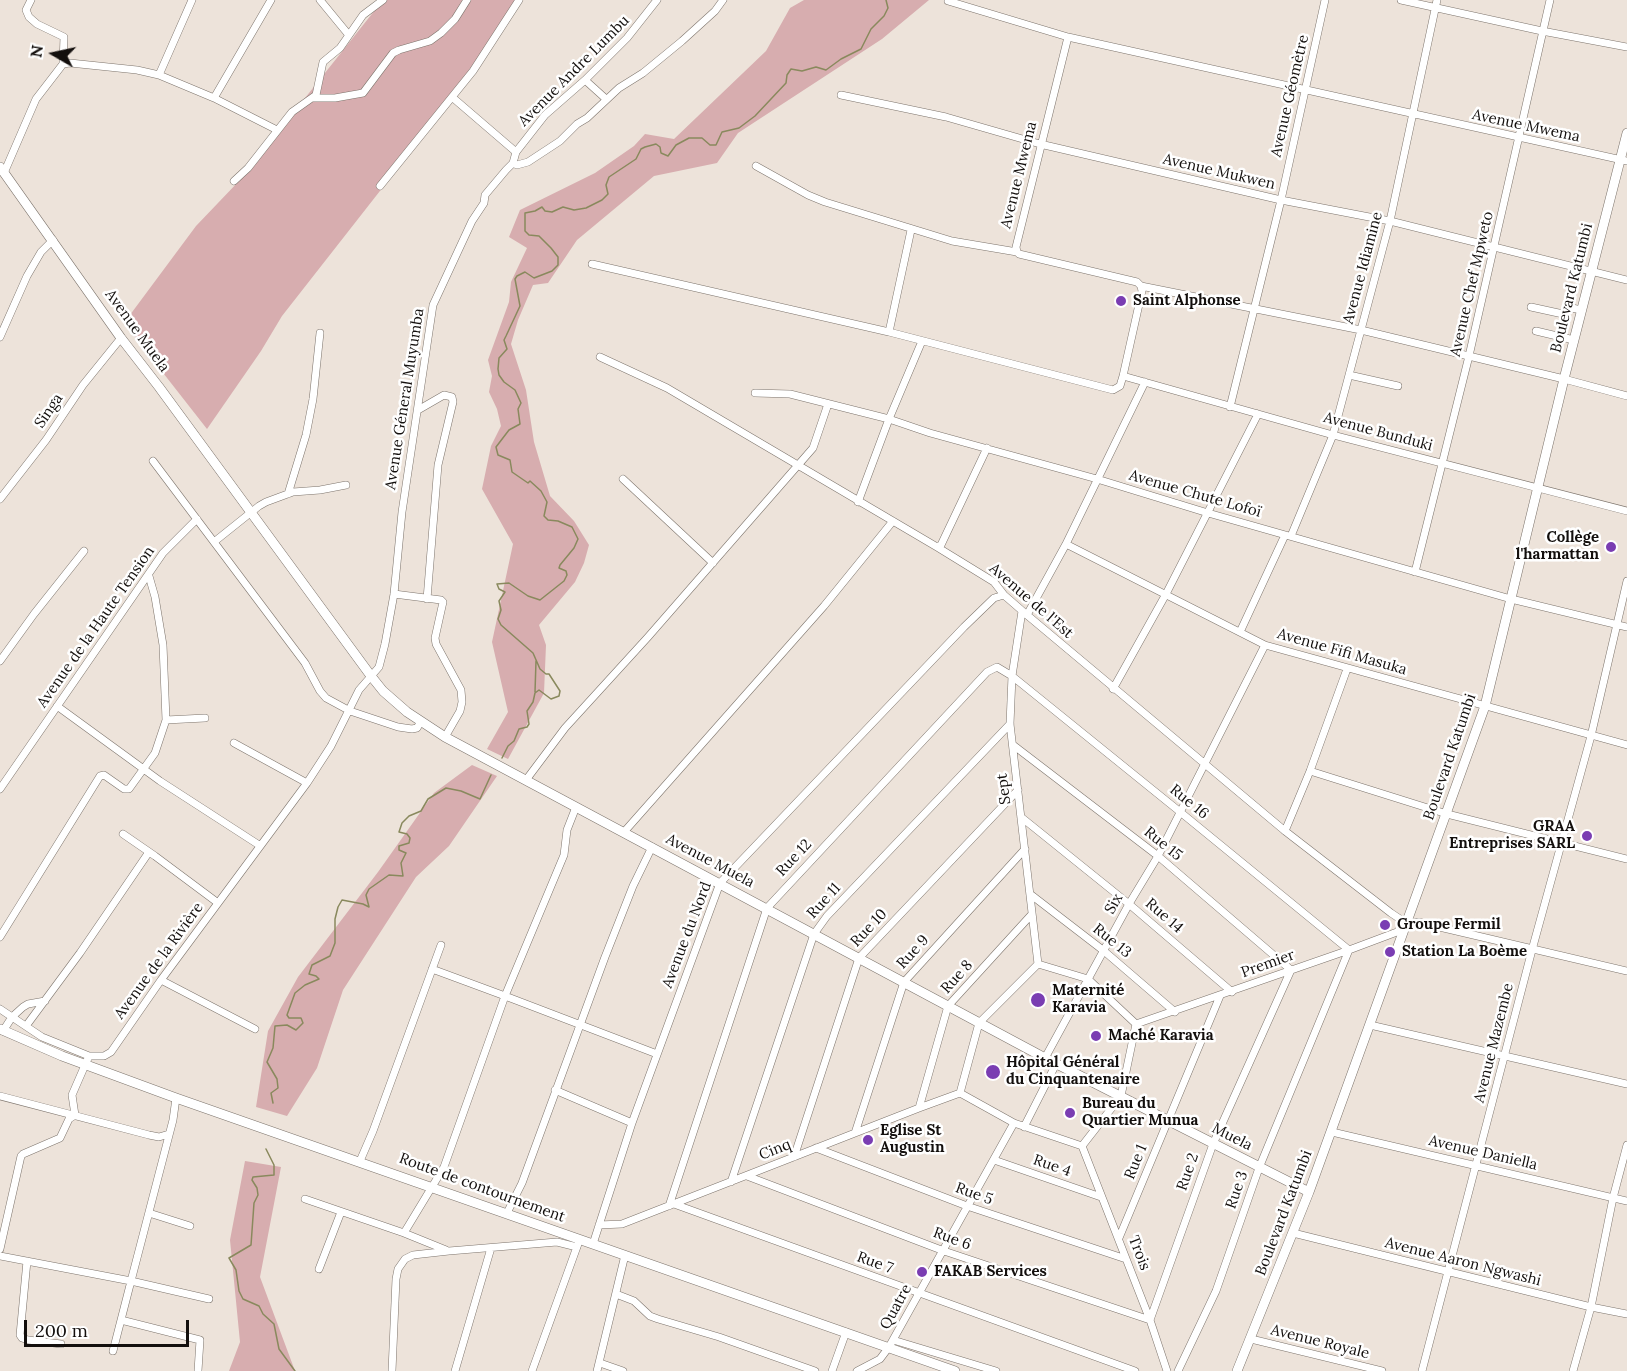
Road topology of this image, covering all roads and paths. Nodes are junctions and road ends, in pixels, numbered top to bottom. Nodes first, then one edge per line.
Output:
1 (31, 0) edge
2 (192, 0) edge
3 (271, 0) edge
4 (320, 0) edge
5 (383, 0) edge
6 (467, 0) edge
7 (519, 0) edge
8 (657, 0) edge
9 (723, 0) edge
10 (1325, 0) edge
11 (1401, 0) edge
12 (1550, 0) edge
13 (948, 1) edge
14 (1436, 4) edge
15 (1542, 31) junction
16 (348, 34) junction
17 (1068, 37) junction
18 (1627, 47) edge
19 (63, 64) junction
20 (159, 75) junction
21 (585, 80) junction
22 (1305, 91) junction
23 (841, 95) dead end
24 (452, 97) junction
25 (214, 98) junction
26 (313, 98) junction
27 (606, 99) junction
28 (1412, 115) junction
29 (277, 130) junction
30 (1627, 133) edge
31 (1519, 138) junction
32 (1040, 144) junction
33 (516, 152) junction
34 (1623, 160) edge
35 (513, 163) junction
36 (756, 166) dead end
37 (2, 170) edge
38 (234, 181) dead end
39 (380, 186) dead end
40 (1281, 200) junction
41 (1390, 221) junction
42 (911, 230) junction
43 (53, 240) junction
44 (1494, 247) junction
45 (1017, 252) junction
46 (592, 264) dead end
47 (1592, 272) junction
48 (1627, 280) edge
49 (1141, 286) junction
50 (1254, 307) junction
51 (1532, 307) dead end
52 (1581, 310) junction
53 (1361, 330) junction
54 (1536, 330) dead end
55 (1, 332) edge
56 (889, 332) junction
57 (320, 333) dead end
58 (121, 338) junction
59 (1574, 340) junction
60 (922, 341) junction
61 (1469, 356) junction
62 (600, 357) dead end
63 (1349, 375) junction
64 (1123, 376) junction
65 (1564, 379) junction
66 (1145, 382) junction
67 (1398, 386) dead end
68 (755, 393) dead end
69 (1627, 396) edge
70 (828, 404) junction
71 (1230, 407) junction
72 (418, 410) junction
73 (1258, 414) junction
74 (889, 419) junction
75 (1333, 435) junction
76 (987, 448) junction
77 (153, 462) dead end
78 (1443, 463) junction
79 (798, 465) junction
80 (622, 479) dead end
81 (1097, 479) junction
82 (346, 485) dead end
83 (1538, 487) junction
84 (288, 494) junction
85 (0, 499) edge
86 (858, 502) junction
87 (1627, 511) edge
88 (251, 512) junction
89 (1208, 513) junction
90 (197, 519) junction
91 (893, 521) junction
92 (1288, 535) junction
93 (214, 542) junction
94 (1066, 544) junction
95 (938, 547) junction
96 (84, 551) dead end
97 (712, 562) junction
98 (1415, 572) junction
99 (149, 576) junction
100 (1627, 581) edge
101 (394, 594) junction
102 (1166, 594) junction
103 (1004, 595) junction
104 (427, 599) junction
105 (1511, 599) junction
106 (1024, 613) junction
107 (1617, 624) junction
108 (1627, 627) edge
109 (1240, 632) junction
110 (1265, 645) junction
111 (0, 661) edge
112 (1347, 669) junction
113 (371, 676) junction
114 (1012, 676) junction
115 (1113, 689) junction
116 (57, 706) junction
117 (1485, 706) junction
118 (350, 711) junction
119 (205, 718) dead end
120 (166, 720) junction
121 (420, 723) junction
122 (1010, 724) junction
123 (1591, 736) junction
124 (445, 737) junction
125 (234, 743) dead end
126 (1013, 745) junction
127 (1627, 745) edge
128 (1205, 762) junction
129 (143, 770) junction
130 (1310, 771) junction
131 (526, 780) junction
132 (307, 783) junction
133 (0, 789) edge
134 (1018, 790) junction
135 (576, 807) junction
136 (1179, 811) junction
137 (1447, 814) junction
138 (1021, 818) junction
139 (1285, 831) junction
140 (624, 832) junction
141 (123, 834) dead end
142 (1561, 842) junction
143 (259, 845) junction
144 (652, 847) junction
145 (1025, 849) junction
146 (149, 852) junction
147 (1158, 856) junction
148 (1627, 859) edge
149 (720, 883) junction
150 (1030, 894) junction
151 (218, 903) junction
152 (1129, 904) junction
153 (767, 908) junction
154 (1032, 914) junction
155 (1406, 923) junction
156 (814, 934) junction
157 (0, 937) edge
158 (441, 945) dead end
159 (1532, 950) junction
160 (1104, 951) junction
161 (1349, 951) junction
162 (859, 958) junction
163 (1038, 964) junction
164 (432, 969) junction
165 (1291, 970) junction
166 (1627, 971) edge
167 (1088, 979) junction
168 (161, 980) junction
169 (904, 982) junction
170 (1232, 992) junction
171 (505, 996) junction
172 (1220, 996) junction
173 (45, 1001) junction
174 (948, 1006) junction
175 (0, 1009) edge
176 (1174, 1011) junction
177 (12, 1017) junction
178 (979, 1023) junction
179 (579, 1024) junction
180 (1136, 1024) junction
181 (1370, 1025) junction
182 (26, 1026) junction
183 (255, 1029) dead end
184 (1, 1030) edge
185 (657, 1054) junction
186 (1503, 1056) junction
187 (1045, 1058) junction
188 (87, 1060) junction
189 (1056, 1064) junction
190 (1627, 1084) edge
191 (555, 1090) junction
192 (960, 1093) junction
193 (0, 1096) edge
194 (1121, 1096) junction
195 (176, 1098) junction
196 (919, 1108) junction
197 (75, 1115) junction
198 (1167, 1120) junction
199 (632, 1123) junction
200 (1014, 1123) junction
201 (1024, 1126) junction
202 (1332, 1132) junction
203 (855, 1133) junction
204 (170, 1134) junction
205 (1212, 1144) junction
206 (1627, 1145) edge
207 (1082, 1146) junction
208 (816, 1148) junction
209 (794, 1157) junction
210 (994, 1160) junction
211 (360, 1161) junction
212 (1476, 1166) junction
213 (1259, 1168) junction
214 (747, 1176) junction
215 (731, 1182) junction
216 (432, 1186) junction
217 (1310, 1192) junction
218 (1101, 1197) junction
219 (1613, 1198) junction
220 (305, 1199) dead end
221 (1627, 1201) edge
222 (671, 1205) junction
223 (967, 1206) junction
224 (341, 1212) junction
225 (149, 1213) junction
226 (507, 1213) junction
227 (599, 1225) junction
228 (190, 1226) dead end
229 (404, 1233) junction
230 (1293, 1233) junction
231 (1119, 1238) junction
232 (579, 1243) junction
233 (593, 1244) junction
234 (491, 1248) junction
235 (0, 1249) edge
236 (449, 1251) junction
237 (944, 1251) junction
238 (625, 1255) junction
239 (0, 1256) edge
240 (1126, 1259) junction
241 (27, 1261) junction
242 (319, 1269) dead end
243 (1448, 1272) junction
244 (131, 1281) junction
245 (616, 1294) junction
246 (919, 1294) junction
247 (209, 1299) dead end
248 (1591, 1307) junction
249 (1627, 1314) edge
250 (121, 1320) junction
251 (1150, 1320) junction
252 (846, 1332) junction
253 (1251, 1339) junction
254 (61, 1344) dead end
255 (891, 1344) junction
256 (112, 1351) dead end
257 (600, 1363) junction
258 (198, 1371) edge
259 (392, 1371) edge
260 (455, 1371) edge
261 (532, 1371) edge
262 (597, 1371) edge
263 (622, 1371) edge
264 (815, 1371) edge
265 (832, 1371) edge
266 (857, 1371) edge
267 (955, 1371) edge
268 (996, 1371) edge
269 (1135, 1371) edge
270 (1167, 1371) edge
271 (1178, 1371) edge
272 (1237, 1371) edge
273 (1382, 1371) edge
274 (1422, 1371) edge
275 (1573, 1371) edge

1 - 19 street
2 - 20 street
3 - 25 street
4 - 16 street
5 - 16 street
6 - 26 street
7 - 24 street
8 - 21 street, Avenue Andre Lumbu
9 - 27 street
10 - 22 street, Avenue Géomètre
11 - 14 street
12 - 15 street, Avenue Chef Mpweto
13 - 17 street
14 - 15 street
14 - 28 street, Avenue Idiamine
15 - 18 street
15 - 31 street, Avenue Chef Mpweto
16 - 26 street
17 - 22 street, Avenue Mwema
17 - 32 street, Avenue Mwema
19 - 20 street
19 - 37 street
20 - 25 street
21 - 27 street
21 - 33 street, Avenue Andre Lumbu
22 - 28 street, Avenue Mwema
22 - 40 street, Avenue Géomètre
23 - 32 street, Avenue Mukwen
24 - 33 street
24 - 39 street
25 - 29 street
26 - 29 street
27 - 35 street
28 - 31 street, Avenue Mwema
28 - 41 street, Avenue Idiamine
29 - 38 street
30 - 34 street, Boulevard Katumbi
31 - 34 street, Avenue Mwema
31 - 44 street, Avenue Chef Mpweto
32 - 40 street, Avenue Mukwen
32 - 45 street, Avenue Mwema
33 - 35 street, Avenue Andre Lumbu
34 - 47 street, Boulevard Katumbi
35 - 72 street, Avenue Géneral Muyumba
36 - 42 street
37 - 43 street, Avenue Muela
40 - 41 street, Avenue Mukwen
40 - 50 street, Avenue Géomètre
41 - 44 street, Avenue Mukwen
41 - 53 street, Avenue Idiamine
42 - 45 street
42 - 56 street
43 - 55 street
43 - 58 street, Avenue Muela
44 - 47 street, Avenue Mukwen
44 - 61 street, Avenue Chef Mpweto
45 - 49 street, Avenue Mwema
46 - 56 street
47 - 48 street, Avenue Mukwen
47 - 52 street, Boulevard Katumbi
49 - 50 street, Avenue Mwema
49 - 64 street
50 - 53 street, Avenue Mwema
50 - 71 street, Avenue Géomètre
51 - 52 street
52 - 59 street, Boulevard Katumbi
53 - 61 street, Avenue Mwema
53 - 63 street, Avenue Idiamine
54 - 59 street
56 - 60 street
57 - 84 street
58 - 85 street, Singa
58 - 88 street, Avenue Muela
59 - 65 street, Boulevard Katumbi
60 - 64 street
60 - 74 street
61 - 65 street, Avenue Mwema
61 - 78 street, Avenue Chef Mpweto
62 - 79 street, Avenue de l'Est
63 - 67 street
63 - 75 street, Avenue Idiamine
64 - 66 street, Avenue Bunduki
65 - 69 street, Avenue Mwema
65 - 83 street, Boulevard Katumbi
66 - 71 street, Avenue Bunduki
66 - 81 street
68 - 70 street, Avenue Chute Lofoï
70 - 74 street, Avenue Chute Lofoï
70 - 79 street
71 - 73 street, Avenue Bunduki
72 - 101 street, Avenue Géneral Muyumba
72 - 104 street
73 - 75 street, Avenue Bunduki
73 - 89 street
74 - 76 street, Avenue Chute Lofoï
74 - 86 street
75 - 78 street, Avenue Bunduki
75 - 92 street, Avenue Idiamine
76 - 81 street, Avenue Chute Lofoï
76 - 95 street
77 - 90 street
78 - 83 street, Avenue Bunduki
78 - 98 street, Avenue Chef Mpweto
79 - 86 street, Avenue de l'Est
79 - 97 street
80 - 97 street
81 - 89 street, Avenue Chute Lofoï
81 - 94 street
82 - 84 street
83 - 87 street, Avenue Bunduki
83 - 105 street, Boulevard Katumbi
84 - 88 street
86 - 91 street, Avenue de l'Est
88 - 93 street
88 - 113 street, Avenue Muela
89 - 92 street, Avenue Chute Lofoï
89 - 102 street
90 - 93 street
90 - 99 street, Avenue de la Haute Tension
91 - 95 street, Avenue de l'Est
91 - 140 street
92 - 98 street, Avenue Chute Lofoï
92 - 109 street, Avenue Idiamine
93 - 118 street
94 - 102 street, Avenue Fifi Masuka
94 - 106 street
95 - 103 street, Avenue de l'Est
96 - 111 street
97 - 131 street
98 - 105 street, Avenue Chute Lofoï
99 - 116 street, Avenue de la Haute Tension
99 - 120 street
100 - 107 street, Avenue Mazembe
101 - 104 street
101 - 113 street, Avenue Géneral Muyumba
102 - 109 street, Avenue Fifi Masuka
102 - 115 street
103 - 106 street, Avenue de l'Est
103 - 149 street, Avenue du Nord
104 - 124 street
105 - 107 street, Avenue Chute Lofoï
105 - 117 street, Boulevard Katumbi
106 - 114 street, Sept
106 - 115 street, Avenue de l'Est
107 - 108 street, Avenue Chute Lofoï
107 - 123 street, Avenue Mazembe
109 - 110 street, Avenue Fifi Masuka
110 - 112 street, Avenue Fifi Masuka
110 - 128 street, Six
112 - 117 street, Avenue Fifi Masuka
112 - 130 street
113 - 118 street, Avenue de la Rivière
113 - 121 street, Avenue Muela
114 - 122 street, Sept
114 - 136 street, Rue 16
114 - 153 street, Rue 12
115 - 128 street, Avenue de l'Est
116 - 129 street
116 - 133 street, Avenue de la Haute Tension
117 - 123 street, Avenue Fifi Masuka
117 - 137 street, Boulevard Katumbi
118 - 121 street
118 - 132 street, Avenue de la Rivière
119 - 120 street
120 - 129 street
121 - 124 street, Avenue Muela
122 - 126 street, Sept
122 - 156 street, Rue 11
123 - 127 street, Avenue Fifi Masuka
123 - 142 street, Avenue Mazembe
124 - 131 street, Avenue Muela
125 - 132 street
126 - 134 street, Sept
126 - 147 street, Rue 15
128 - 136 street, Six
128 - 139 street, Avenue de l'Est
129 - 143 street
129 - 157 street
130 - 137 street
130 - 139 street
131 - 135 street, Avenue Muela
132 - 143 street, Avenue de la Rivière
134 - 138 street, Sept
134 - 162 street, Rue 10
135 - 140 street, Avenue Muela
135 - 171 street
136 - 147 street, Six
136 - 161 street, Rue 16
137 - 142 street
137 - 155 street, Boulevard Katumbi
138 - 145 street, Sept
138 - 152 street, Rue 14
139 - 155 street, Avenue de l'Est
140 - 144 street, Avenue Muela
141 - 146 street
142 - 148 street
142 - 159 street, Avenue Mazembe
143 - 151 street, Avenue de la Rivière
144 - 149 street, Avenue Muela
144 - 179 street
145 - 150 street, Sept
145 - 169 street, Rue 9
146 - 151 street
146 - 173 street
147 - 152 street, Six
147 - 165 street, Rue 15
149 - 153 street, Avenue Muela
149 - 185 street, Avenue du Nord
150 - 154 street, Sept
150 - 160 street, Rue 13
151 - 168 street, Avenue de la Rivière
152 - 160 street, Six
152 - 170 street, Rue 14
153 - 156 street, Avenue Muela
153 - 222 street, Rue 12
154 - 163 street, Sept
154 - 174 street, Rue 8
155 - 159 street
155 - 161 street, Premier
155 - 181 street, Boulevard Katumbi
156 - 162 street, Avenue Muela
156 - 215 street, Rue 11
158 - 164 street
159 - 166 street
159 - 186 street, Avenue Mazembe
160 - 167 street, Six
160 - 176 street, Rue 13
161 - 165 street, Premier
161 - 213 street, Rue 3
162 - 169 street, Avenue Muela
162 - 209 street, Rue 10
163 - 167 street
163 - 178 street
164 - 171 street
164 - 211 street
165 - 170 street, Premier
165 - 205 street, Rue 2
167 - 180 street
167 - 187 street, Six
168 - 183 street
168 - 188 street, Avenue de la Rivière
169 - 174 street, Avenue Muela
169 - 203 street, Rue 9
170 - 172 street, Premier
171 - 179 street
171 - 216 street
172 - 176 street, Premier
172 - 198 street, Rue 1
173 - 177 street
173 - 182 street
174 - 178 street, Avenue Muela
174 - 196 street, Rue 8
175 - 177 street
176 - 180 street, Premier
177 - 182 street
177 - 184 street
178 - 187 street, Avenue Muela
178 - 192 street
179 - 185 street
179 - 191 street
180 - 194 street
181 - 186 street
181 - 202 street, Boulevard Katumbi
182 - 188 street
184 - 188 street, Route de contournement
185 - 199 street, Avenue du Nord
186 - 190 street
186 - 212 street, Avenue Mazembe
187 - 189 street, Muela
188 - 195 street, Route de contournement
188 - 197 street
189 - 194 street, Muela
189 - 201 street
191 - 199 street
191 - 226 street
192 - 196 street, Cinq
192 - 200 street
193 - 197 street
194 - 198 street, Muela
194 - 207 street
195 - 204 street
195 - 211 street, Route de contournement
196 - 203 street, Cinq
197 - 204 street
197 - 235 street
198 - 205 street, Muela
198 - 231 street, Rue 1
199 - 227 street, Avenue du Nord
200 - 201 street
200 - 210 street, Quatre
201 - 207 street
202 - 212 street, Avenue Daniella
202 - 217 street, Boulevard Katumbi
203 - 208 street, Cinq
204 - 225 street
205 - 213 street, Muela
205 - 251 street, Rue 2
206 - 219 street
207 - 218 street, Trois
208 - 209 street, Cinq
208 - 223 street, Rue 5
209 - 214 street, Cinq
210 - 218 street, Rue 4
210 - 223 street, Quatre
211 - 216 street, Route de contournement
212 - 219 street, Avenue Daniella
212 - 243 street, Avenue Mazembe
213 - 217 street, Muela
213 - 271 street, Rue 3
214 - 215 street, Cinq
214 - 237 street, Rue 6
215 - 222 street, Cinq
216 - 226 street, Route de contournement
216 - 229 street
217 - 230 street, Boulevard Katumbi
218 - 231 street, Trois
219 - 221 street, Avenue Daniella
219 - 248 street
220 - 224 street
222 - 227 street, Cinq
222 - 246 street, Rue 7
223 - 237 street, Quatre
223 - 240 street, Rue 5
224 - 229 street
224 - 242 street
225 - 228 street
225 - 244 street
226 - 232 street, Route de contournement
227 - 233 street, Avenue du Nord
229 - 236 street
230 - 243 street, Avenue Aaron Ngwashi
230 - 253 street, Boulevard Katumbi
231 - 240 street, Trois
232 - 233 street, Route de contournement
232 - 234 street
232 - 261 street
233 - 238 street, Route de contournement
234 - 236 street
234 - 260 street
236 - 259 street
237 - 246 street, Quatre
237 - 251 street, Rue 6
238 - 245 street
238 - 252 street, Route de contournement
239 - 241 street
240 - 251 street, Trois
241 - 244 street
241 - 254 street
243 - 248 street, Avenue Aaron Ngwashi
243 - 274 street, Avenue Mazembe
244 - 247 street
244 - 250 street
245 - 257 street
245 - 264 street
246 - 255 street, Quatre
246 - 269 street, Rue 7
248 - 249 street, Avenue Aaron Ngwashi
248 - 275 street
250 - 256 street
250 - 258 street
251 - 270 street, Trois
252 - 255 street, Route de contournement
252 - 265 street
253 - 272 street, Boulevard Katumbi
253 - 273 street, Avenue Royale
255 - 266 street
255 - 267 street, Route de contournement
255 - 268 street
257 - 262 street
257 - 263 street

